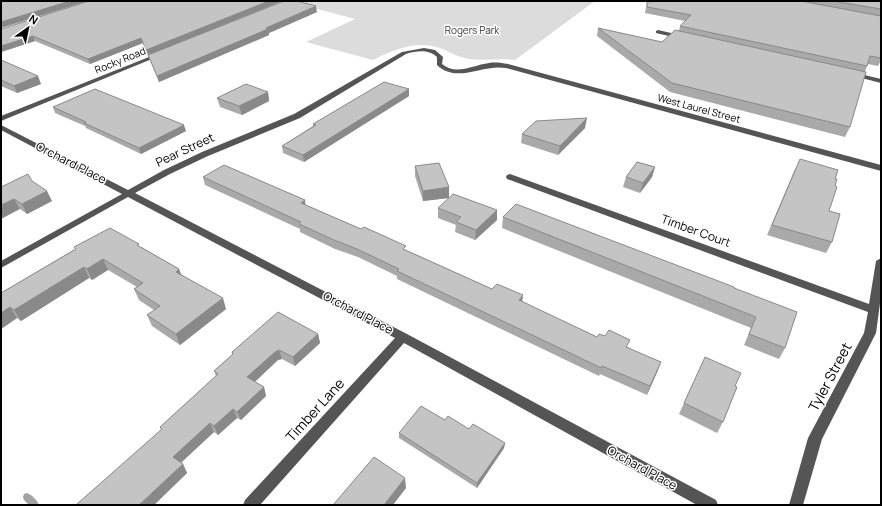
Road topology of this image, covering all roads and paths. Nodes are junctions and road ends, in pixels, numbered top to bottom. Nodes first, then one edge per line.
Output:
1 (658, 32) dead end
2 (689, 39) edge
3 (168, 51) edge
4 (511, 67) joint
5 (843, 72) edge
6 (881, 81) edge
7 (1, 120) edge
8 (1, 127) edge
9 (881, 168) edge
10 (510, 177) dead end
11 (129, 193) junction
12 (881, 261) edge
13 (1, 265) edge
14 (874, 310) junction
15 (403, 337) junction
16 (250, 505) edge
17 (711, 505) edge
18 (796, 505) edge

1 - 2 street
3 - 7 street, Rocky Road
4 - 9 street, West Laurel Street
4 - 11 street, Pear Street
5 - 6 street
8 - 11 street, Orchard Place
10 - 14 street, Timber Court
11 - 13 street, Pear Street
11 - 15 street, Orchard Place
12 - 14 street, Tyler Street
14 - 18 street, Tyler Street
15 - 16 street, Timber Lane
15 - 17 street, Orchard Place

